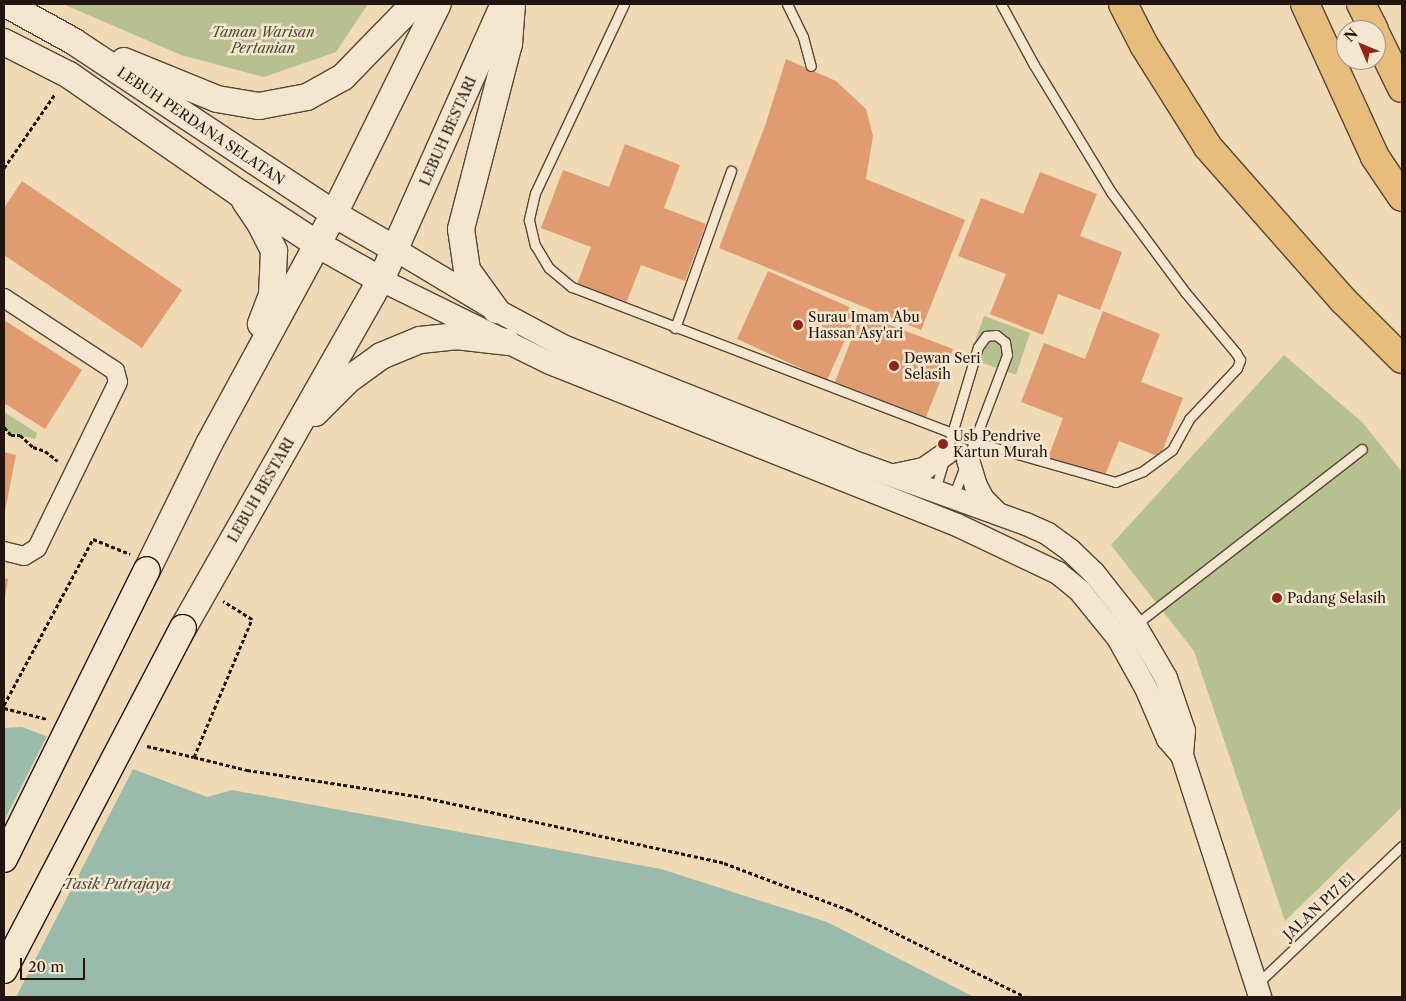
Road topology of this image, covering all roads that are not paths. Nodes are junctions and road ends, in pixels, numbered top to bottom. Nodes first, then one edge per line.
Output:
1 (6, 4) edge
2 (414, 4) edge
3 (438, 4) edge
4 (504, 4) edge
5 (512, 4) edge
6 (624, 4) edge
7 (787, 4) edge
8 (1001, 4) edge
9 (1123, 4) edge
10 (1305, 4) edge
11 (1361, 4) edge
12 (1369, 20) edge
13 (73, 41) junction
14 (4, 42) edge
15 (1386, 55) edge
16 (810, 66) dead end
17 (1402, 88) edge
18 (732, 172) dead end
19 (239, 193) junction
20 (1402, 197) edge
21 (334, 214) junction
22 (317, 244) junction
23 (396, 250) junction
24 (381, 280) junction
25 (4, 298) edge
26 (496, 310) junction
27 (675, 328) junction
28 (507, 342) junction
29 (1402, 359) edge
30 (288, 442) junction
31 (209, 444) junction
32 (960, 447) junction
33 (1362, 449) dead end
34 (894, 475) junction
35 (943, 497) junction
36 (918, 512) junction
37 (996, 512) junction
38 (957, 525) junction
39 (4, 551) edge
40 (1135, 625) junction
41 (1182, 755) junction
42 (1402, 846) edge
43 (4, 859) edge
44 (4, 970) edge
45 (1257, 991) edge

1 - 13 main road, LEBUH PERDANA SELATAN
2 - 13 main road
3 - 21 main road
4 - 23 main road, LEBUH BESTARI
5 - 26 main road
6 - 27 lane
7 - 16 lane
8 - 32 lane
9 - 29 main road
10 - 20 main road
11 - 12 main road
13 - 21 main road, LEBUH PERDANA SELATAN
14 - 19 main road
15 - 17 main road
18 - 27 lane
19 - 22 main road
19 - 31 main road
21 - 22 main road
21 - 23 main road, LEBUH PERDANA SELATAN
22 - 24 main road
22 - 31 main road
23 - 24 main road, LEBUH BESTARI
23 - 26 street
24 - 28 street
24 - 30 main road, LEBUH BESTARI
25 - 39 street
26 - 34 street
27 - 32 lane
28 - 30 main road
28 - 36 street
30 - 44 main road, LEBUH BESTARI, bridge
31 - 43 main road, bridge
32 - 32 lane
32 - 34 street
32 - 35 lane
32 - 35 lane
32 - 37 street
33 - 40 lane
34 - 35 street
35 - 36 street
35 - 37 street
35 - 38 street
36 - 38 street
37 - 40 street
38 - 41 street
40 - 41 street
41 - 45 street
42 - 45 lane, JALAN P17 E1

